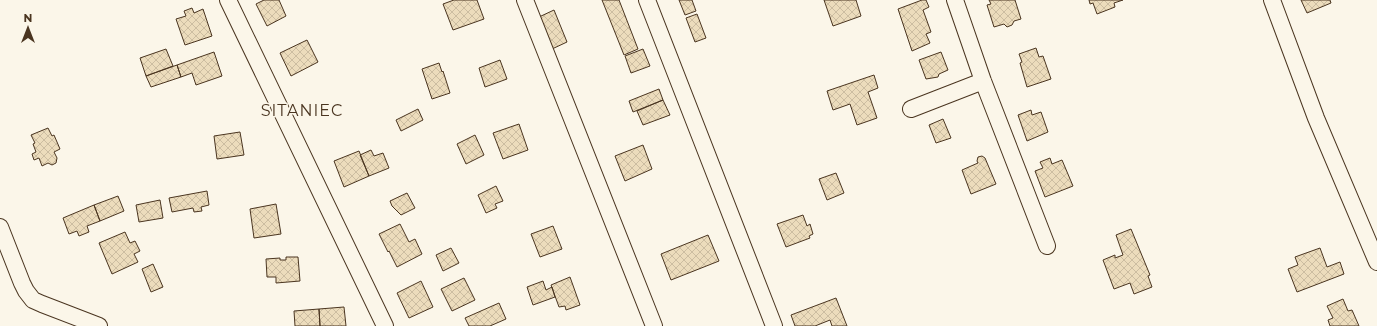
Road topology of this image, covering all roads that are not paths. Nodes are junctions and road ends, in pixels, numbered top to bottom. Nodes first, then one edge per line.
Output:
1 (228, 0) edge
2 (525, 0) edge
3 (648, 0) edge
4 (955, 0) edge
5 (1272, 0) edge
6 (984, 81) junction
7 (911, 109) dead end
8 (0, 227) edge
9 (1047, 246) dead end
10 (1377, 262) edge
11 (99, 326) edge
12 (385, 326) edge
13 (654, 326) edge
14 (774, 326) edge

1 - 12 street
2 - 13 street
3 - 14 street
4 - 6 street
5 - 10 street
6 - 7 street
6 - 9 street
8 - 11 street

